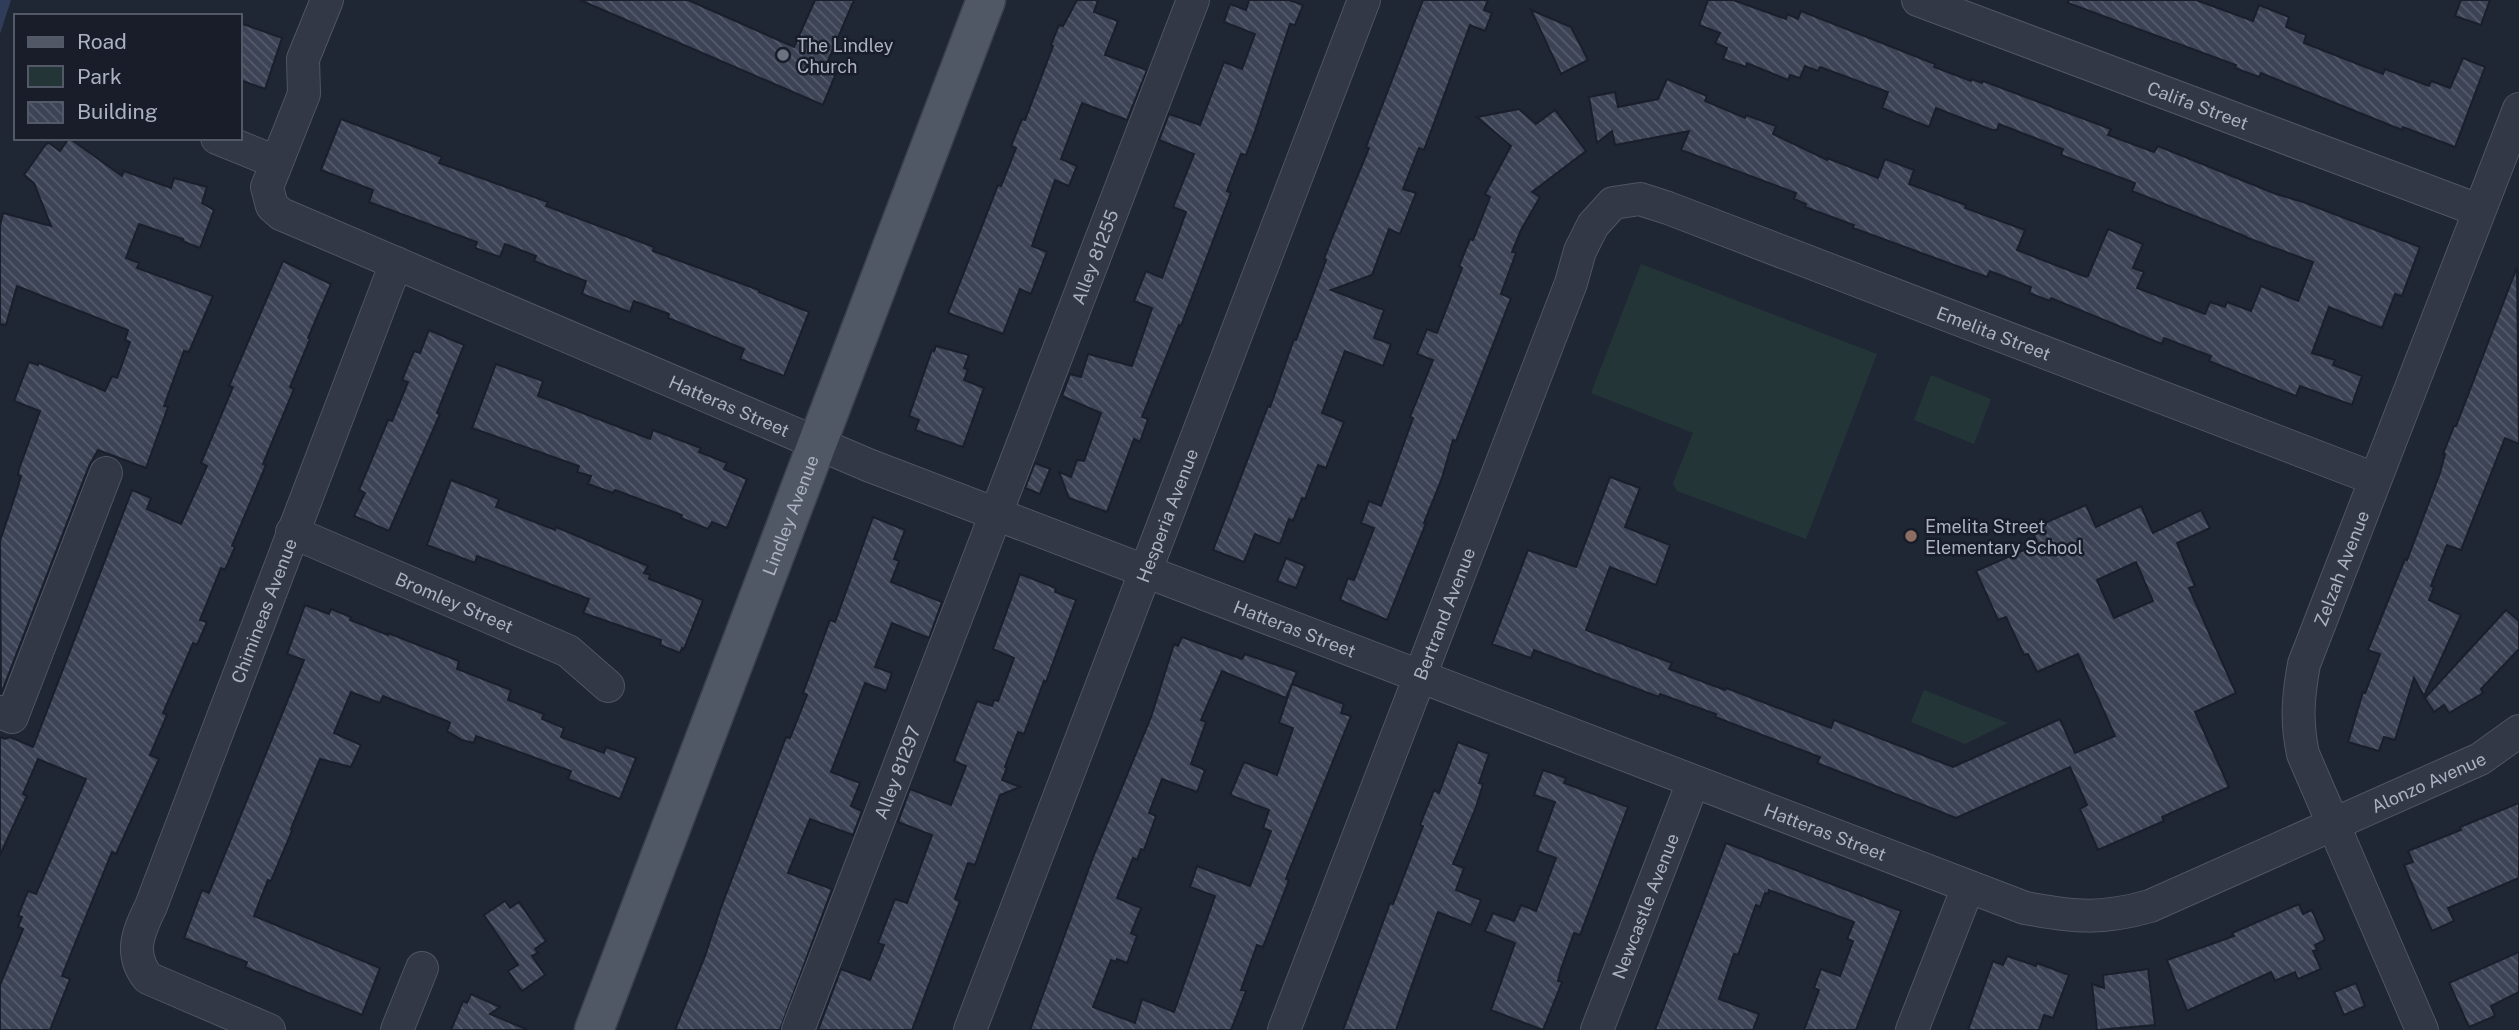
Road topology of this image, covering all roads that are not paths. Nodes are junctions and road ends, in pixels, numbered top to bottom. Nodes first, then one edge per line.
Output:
1 (327, 0) edge
2 (986, 0) edge
3 (1194, 0) edge
4 (1364, 0) edge
5 (1918, 0) edge
6 (2519, 109) edge
7 (222, 140) edge
8 (276, 162) junction
9 (1613, 203) joint
10 (2478, 210) junction
11 (396, 263) junction
12 (817, 444) junction
13 (106, 473) dead end
14 (2375, 479) junction
15 (996, 515) junction
16 (292, 532) junction
17 (1145, 572) junction
18 (1419, 677) junction
19 (608, 686) dead end
20 (0, 712) edge
21 (2519, 731) edge
22 (1693, 782) junction
23 (2333, 826) junction
24 (1968, 887) junction
25 (422, 968) dead end
26 (269, 1030) edge
27 (397, 1030) edge
28 (594, 1030) edge
29 (798, 1030) edge
30 (970, 1030) edge
31 (1283, 1030) edge
32 (1597, 1030) edge
33 (1912, 1030) edge
34 (2422, 1030) edge

1 - 8 street
2 - 12 main road, Lindley Avenue
3 - 15 street, Alley 81255
4 - 17 street, Hesperia Avenue
5 - 10 street, Califa Street
6 - 10 street, Zelzah Avenue
7 - 8 street
8 - 11 street, Hatteras Street
9 - 14 street, Emelita Street
9 - 18 street, Bertrand Avenue
10 - 14 street, Zelzah Avenue
11 - 12 street, Hatteras Street
11 - 16 street, Chimineas Avenue
12 - 15 street, Hatteras Street
12 - 28 main road, Lindley Avenue
13 - 20 street
14 - 23 street, Zelzah Avenue
15 - 17 street, Hatteras Street
15 - 29 street, Alley 81297
16 - 19 street, Bromley Street
16 - 26 street, Chimineas Avenue
17 - 18 street, Hatteras Street
17 - 30 street, Hesperia Avenue
18 - 22 street, Hatteras Street
18 - 31 street, Bertrand Avenue
21 - 23 street, Alonzo Avenue
22 - 24 street, Hatteras Street
22 - 32 street, Newcastle Avenue
23 - 24 street, Hatteras Street
23 - 34 street, Zelzah Avenue
24 - 33 street
25 - 27 street

